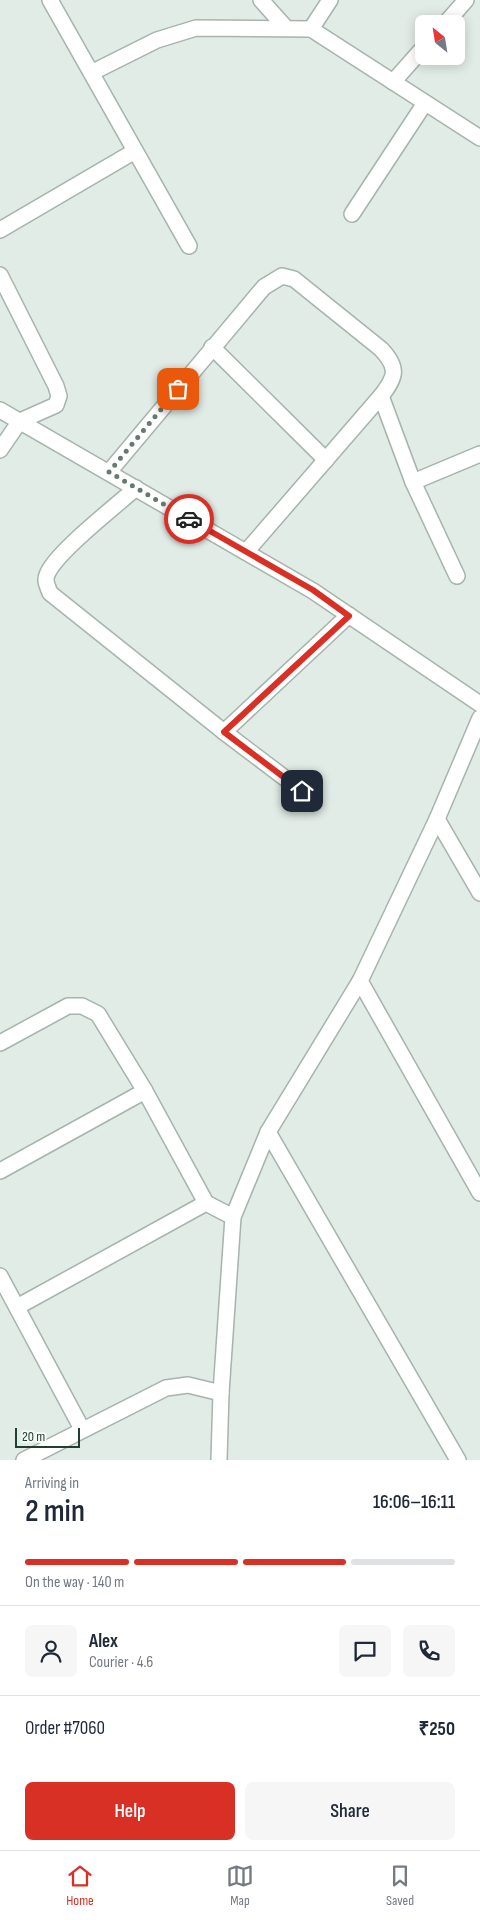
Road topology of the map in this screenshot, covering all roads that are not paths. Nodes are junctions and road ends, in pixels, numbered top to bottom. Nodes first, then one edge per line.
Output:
1 (50, 0) edge
2 (261, 0) edge
3 (330, 0) edge
4 (466, 0) edge
5 (452, 15) edge
6 (286, 28) junction
7 (310, 29) junction
8 (415, 57) edge
9 (92, 72) junction
10 (393, 82) junction
11 (425, 103) junction
12 (480, 138) edge
13 (135, 151) junction
14 (352, 214) dead end
15 (0, 230) edge
16 (189, 246) dead end
17 (0, 275) edge
18 (212, 347) junction
19 (381, 396) junction
20 (0, 410) edge
21 (20, 421) junction
22 (0, 450) edge
23 (480, 454) edge
24 (326, 460) junction
25 (109, 472) junction
26 (413, 482) junction
27 (136, 488) junction
28 (246, 552) junction
29 (456, 576) dead end
30 (349, 616) junction
31 (480, 704) edge
32 (480, 718) edge
33 (224, 732) junction
34 (302, 791) dead end
35 (437, 820) junction
36 (480, 893) edge
37 (360, 980) junction
38 (0, 1042) edge
39 (145, 1091) junction
40 (268, 1132) junction
41 (0, 1171) edge
42 (480, 1193) edge
43 (206, 1203) junction
44 (233, 1217) junction
45 (0, 1276) edge
46 (17, 1307) junction
47 (220, 1392) junction
48 (82, 1429) junction
49 (24, 1460) edge
50 (219, 1460) edge
51 (458, 1460) edge

1 - 9 street
2 - 6 street
3 - 7 street
4 - 5 street
6 - 7 street
6 - 9 street
7 - 10 street
8 - 10 street
9 - 13 street
10 - 11 street
11 - 12 street
11 - 14 street
13 - 15 street
13 - 16 street
17 - 21 street
18 - 19 street
18 - 24 street
18 - 25 street
19 - 24 street
19 - 26 street
20 - 21 street
21 - 22 street
21 - 25 street
23 - 26 street
24 - 28 street
25 - 27 street
26 - 29 street
27 - 28 street
27 - 33 street
28 - 30 street
30 - 31 street
30 - 33 street
32 - 35 street
33 - 34 street
35 - 36 street
35 - 37 street
37 - 40 street
37 - 42 street
38 - 39 street
39 - 41 street
39 - 43 street
40 - 44 street
40 - 51 street
43 - 44 street
43 - 46 street
44 - 47 street
45 - 46 street
46 - 48 street
47 - 48 street
47 - 50 street
48 - 49 street

